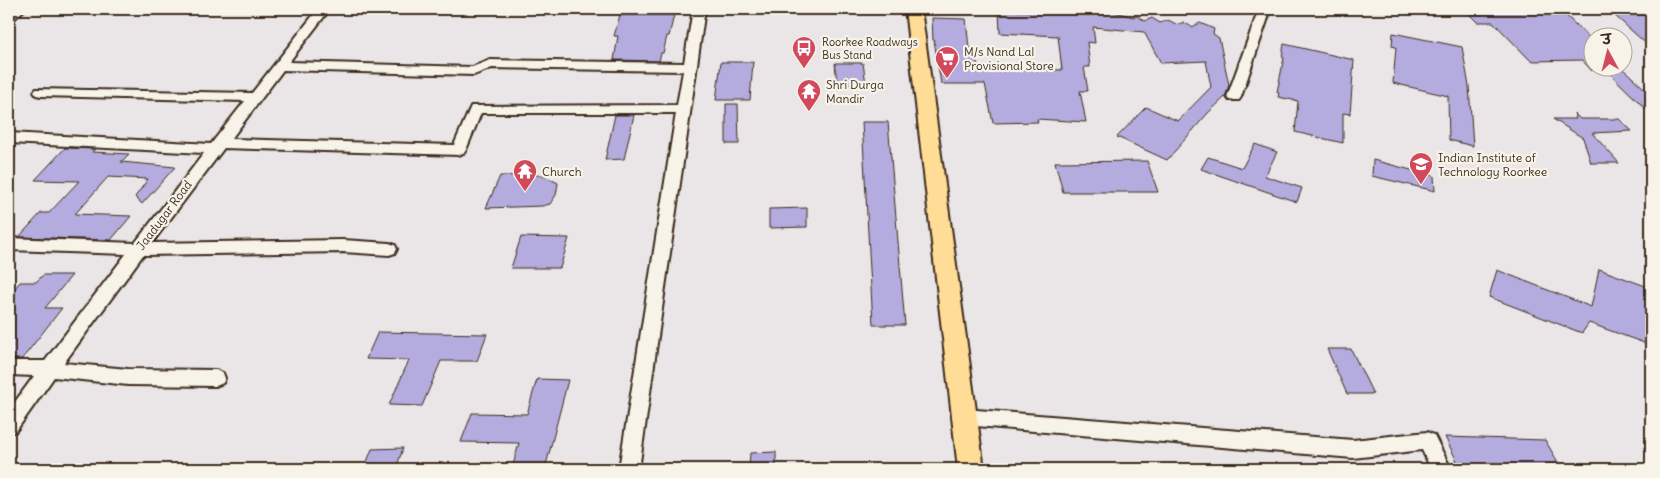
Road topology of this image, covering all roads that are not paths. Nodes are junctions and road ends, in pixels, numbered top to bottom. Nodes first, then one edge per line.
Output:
1 (19, 9) edge
2 (324, 9) edge
3 (699, 9) edge
4 (913, 9) edge
5 (1265, 9) edge
6 (9, 17) edge
7 (281, 66) junction
8 (689, 67) junction
9 (41, 92) dead end
10 (256, 97) junction
11 (1234, 97) dead end
12 (685, 110) junction
13 (9, 138) edge
14 (216, 146) junction
15 (9, 244) edge
16 (139, 249) junction
17 (389, 250) dead end
18 (9, 368) edge
19 (49, 369) junction
20 (216, 378) dead end
21 (964, 417) junction
22 (9, 425) edge
23 (629, 469) edge
24 (971, 469) edge
25 (1441, 469) edge

1 - 6 street
2 - 7 street, Jaadugar Road
3 - 8 street
4 - 21 main road
5 - 11 street
7 - 8 street
7 - 10 street, Jaadugar Road
8 - 12 street
9 - 10 street
10 - 14 street, Jaadugar Road
12 - 14 street
12 - 23 street
13 - 14 street
14 - 16 street, Jaadugar Road
15 - 16 street
16 - 17 street
16 - 19 street, Jaadugar Road
18 - 19 street
19 - 20 street
19 - 22 street, Jaadugar Road
21 - 24 main road
21 - 25 street

